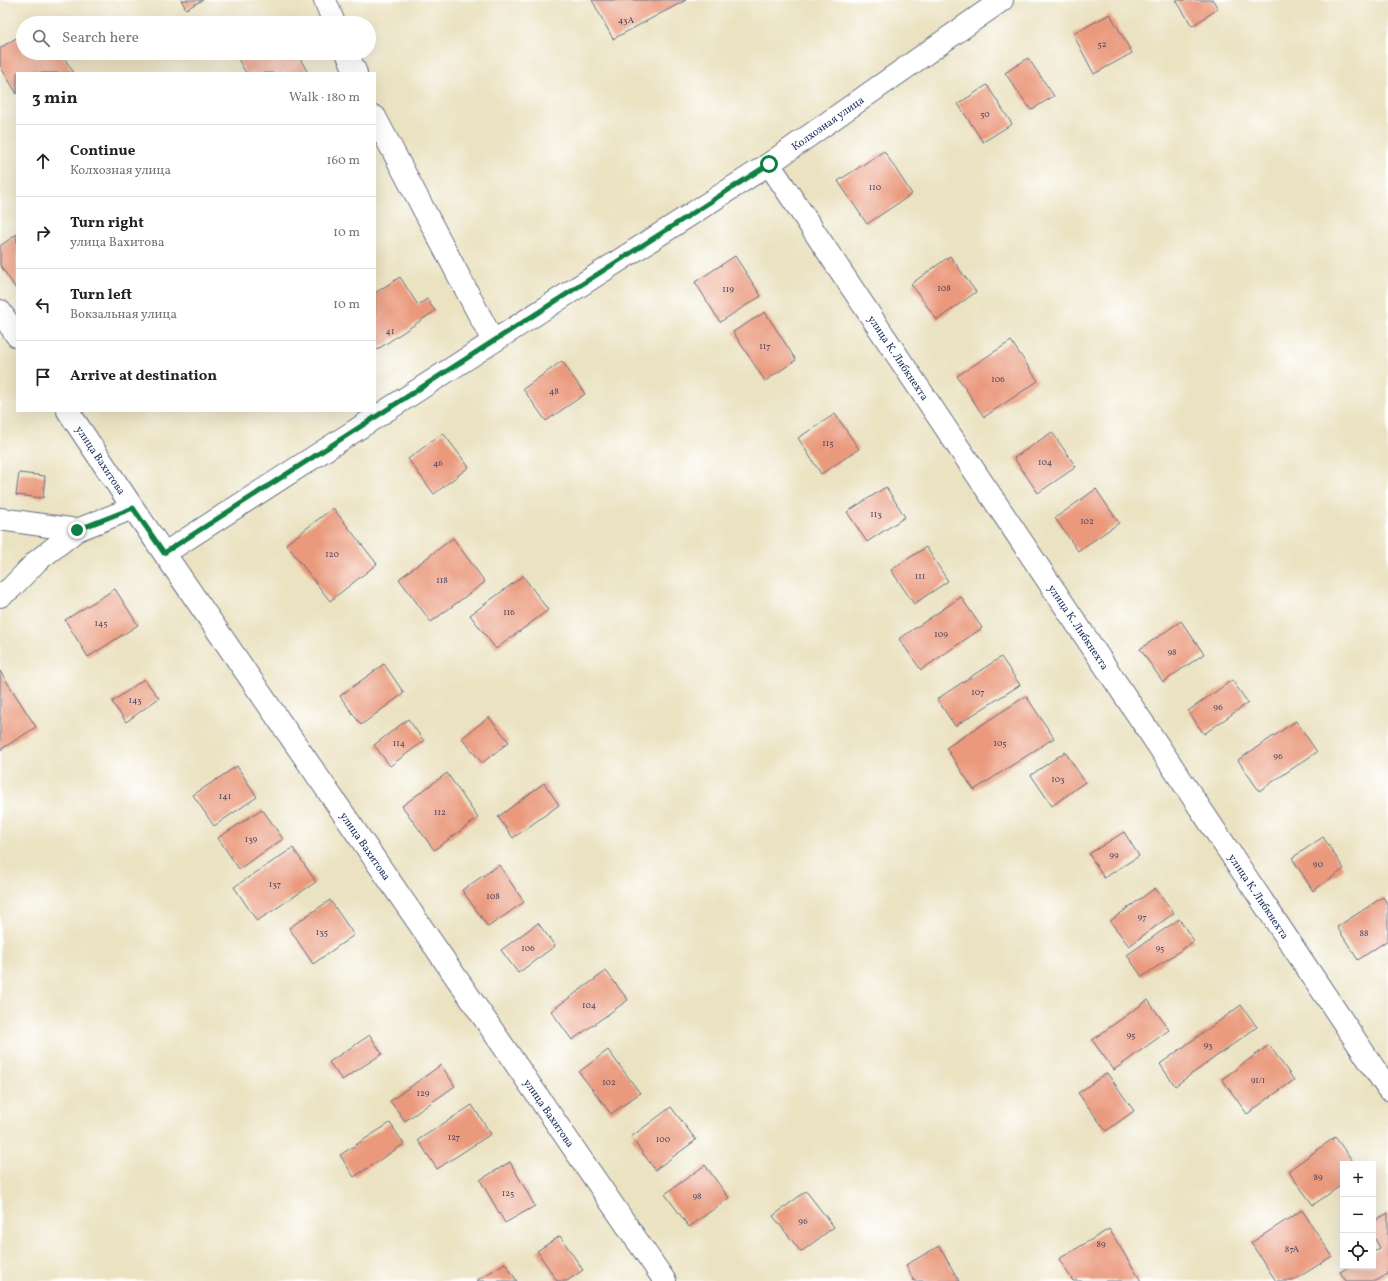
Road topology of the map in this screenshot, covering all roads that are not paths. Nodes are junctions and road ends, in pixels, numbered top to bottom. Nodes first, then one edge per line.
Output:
1 (325, 0) edge
2 (1002, 0) edge
3 (331, 16) edge
4 (350, 60) edge
5 (356, 72) edge
6 (376, 119) edge
7 (769, 164) junction
8 (0, 310) edge
9 (16, 334) edge
10 (493, 341) junction
11 (69, 412) edge
12 (133, 508) junction
13 (0, 519) edge
14 (77, 530) junction
15 (164, 553) junction
16 (0, 596) edge
17 (1388, 1089) edge
18 (665, 1281) edge

1 - 3 street
2 - 7 street, Колхозная улица
4 - 5 street
6 - 10 street
7 - 10 street, Колхозная улица
7 - 17 street, улица К. Либкнехта
8 - 9 street
10 - 15 street, Колхозная улица
11 - 12 street, улица Вахитова
12 - 14 street
12 - 15 street, улица Вахитова
13 - 14 street
14 - 16 street
15 - 18 street, улица Вахитова

